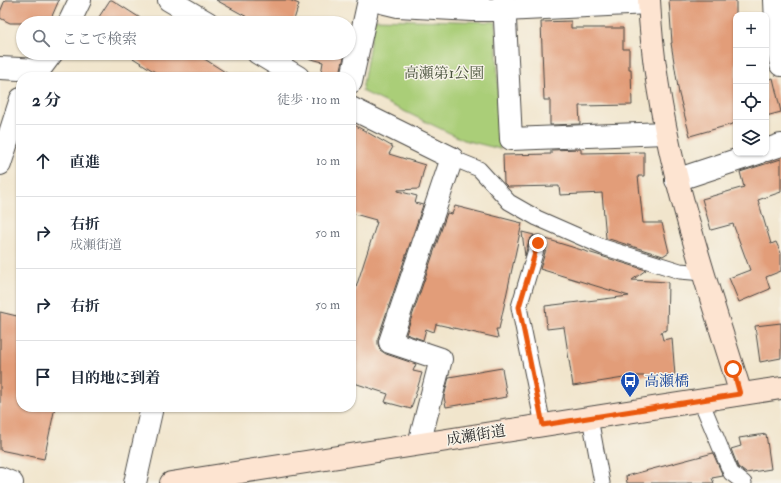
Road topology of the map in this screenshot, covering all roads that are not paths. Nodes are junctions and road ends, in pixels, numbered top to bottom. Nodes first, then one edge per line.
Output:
1 (80, 0) edge
2 (169, 0) edge
3 (369, 0) edge
4 (373, 0) edge
5 (775, 0) edge
6 (649, 1) edge
7 (504, 5) edge
8 (72, 16) edge
9 (196, 16) edge
10 (356, 59) edge
11 (270, 60) edge
12 (356, 60) edge
13 (781, 66) edge
14 (42, 67) edge
15 (0, 68) edge
16 (290, 72) edge
17 (353, 72) edge
18 (356, 110) edge
19 (16, 114) edge
20 (665, 133) junction
21 (781, 145) edge
22 (769, 149) edge
23 (749, 156) edge
24 (452, 158) junction
25 (0, 164) edge
26 (676, 180) junction
27 (538, 243) dead end
28 (703, 273) junction
29 (781, 388) edge
30 (740, 394) junction
31 (701, 400) junction
32 (151, 412) edge
33 (590, 418) junction
34 (543, 425) junction
35 (419, 444) junction
36 (0, 478) edge
37 (12, 483) edge
38 (135, 483) edge
39 (171, 483) edge
40 (602, 483) edge
41 (744, 483) edge

1 - 8 street
2 - 9 street
3 - 10 street
4 - 7 street
5 - 13 street
6 - 7 street
6 - 20 main road
7 - 20 street
11 - 16 street
12 - 17 street
14 - 15 street
18 - 24 street
19 - 25 street
20 - 26 main road
21 - 22 street
23 - 26 street
24 - 28 lane
24 - 35 street
26 - 28 main road
27 - 34 lane
28 - 30 main road
29 - 30 main road, 成瀬街道
30 - 31 main road, 成瀬街道
31 - 33 main road, 成瀬街道
31 - 41 lane
32 - 38 street
33 - 34 main road, 成瀬街道
33 - 40 lane
34 - 35 main road, 成瀬街道
35 - 39 main road, 成瀬街道
36 - 37 street

